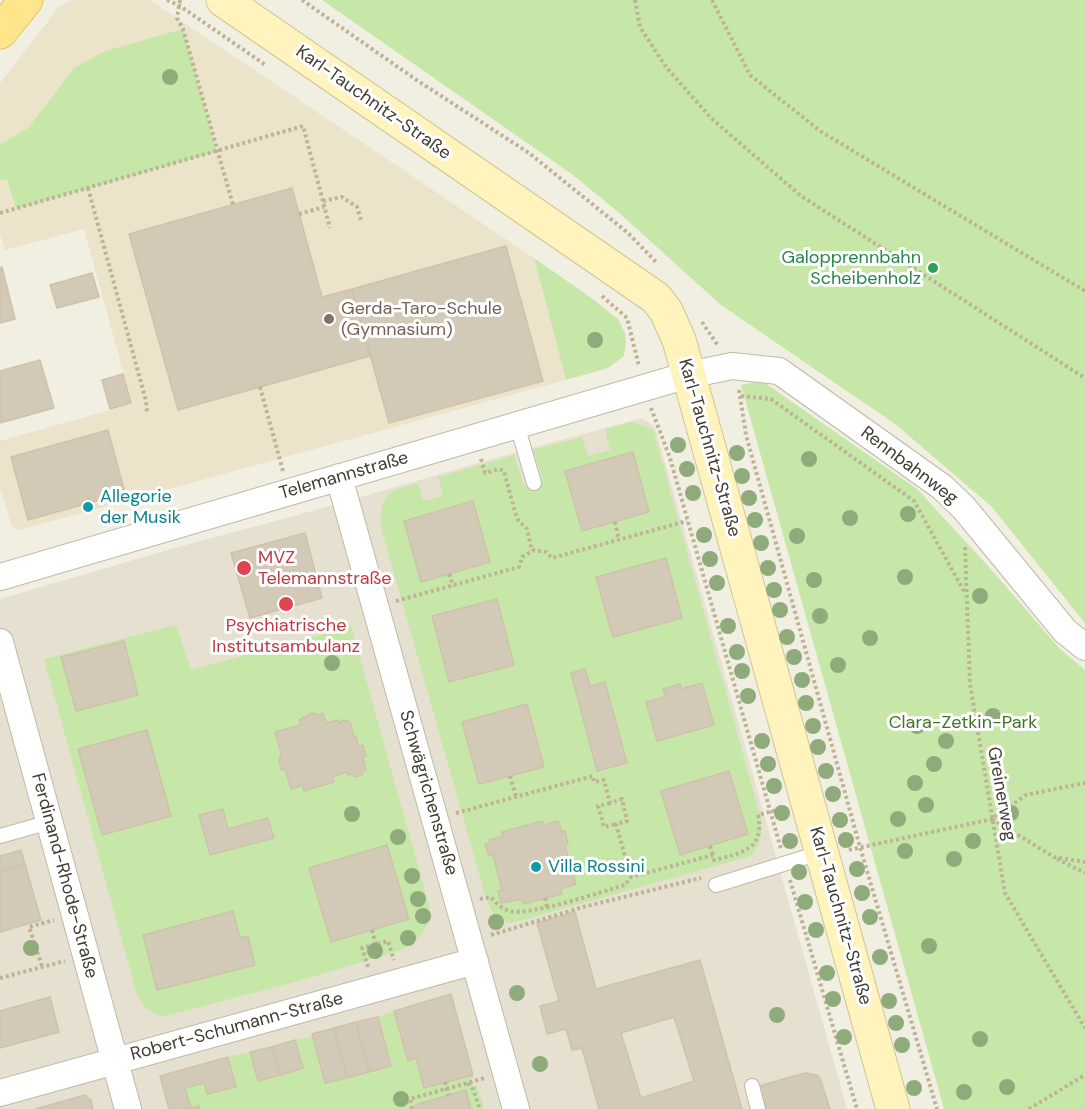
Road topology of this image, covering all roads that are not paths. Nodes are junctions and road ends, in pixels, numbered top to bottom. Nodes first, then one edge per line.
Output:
1 (26, 0) edge
2 (222, 0) edge
3 (247, 9) edge
4 (0, 32) edge
5 (688, 375) junction
6 (517, 425) junction
7 (339, 477) junction
8 (534, 483) dead end
9 (0, 577) edge
10 (0, 642) edge
11 (1085, 647) edge
12 (50, 822) junction
13 (0, 836) edge
14 (823, 855) junction
15 (711, 881) road end
16 (472, 951) junction
17 (114, 1061) junction
18 (752, 1086) dead end
19 (0, 1093) edge
20 (128, 1109) edge
21 (516, 1109) edge
22 (759, 1109) edge
23 (893, 1109) edge

1 - 4 main road
2 - 3 main road, Karl-Tauchnitz-Straße
3 - 5 main road, Karl-Tauchnitz-Straße
5 - 6 street, Telemannstraße
5 - 11 street, Rennbahnweg
5 - 14 main road, Karl-Tauchnitz-Straße
6 - 7 street, Telemannstraße
6 - 8 lane
7 - 9 street, Telemannstraße
7 - 16 street, Schwägrichenstraße
10 - 12 street, Ferdinand-Rhode-Straße
12 - 13 lane
12 - 17 street, Ferdinand-Rhode-Straße
14 - 15 lane
14 - 23 main road, Karl-Tauchnitz-Straße
16 - 17 street, Robert-Schumann-Straße
16 - 21 street, Schwägrichenstraße
17 - 19 street, Robert-Schumann-Straße
17 - 20 street, Ferdinand-Rhode-Straße
18 - 22 lane

